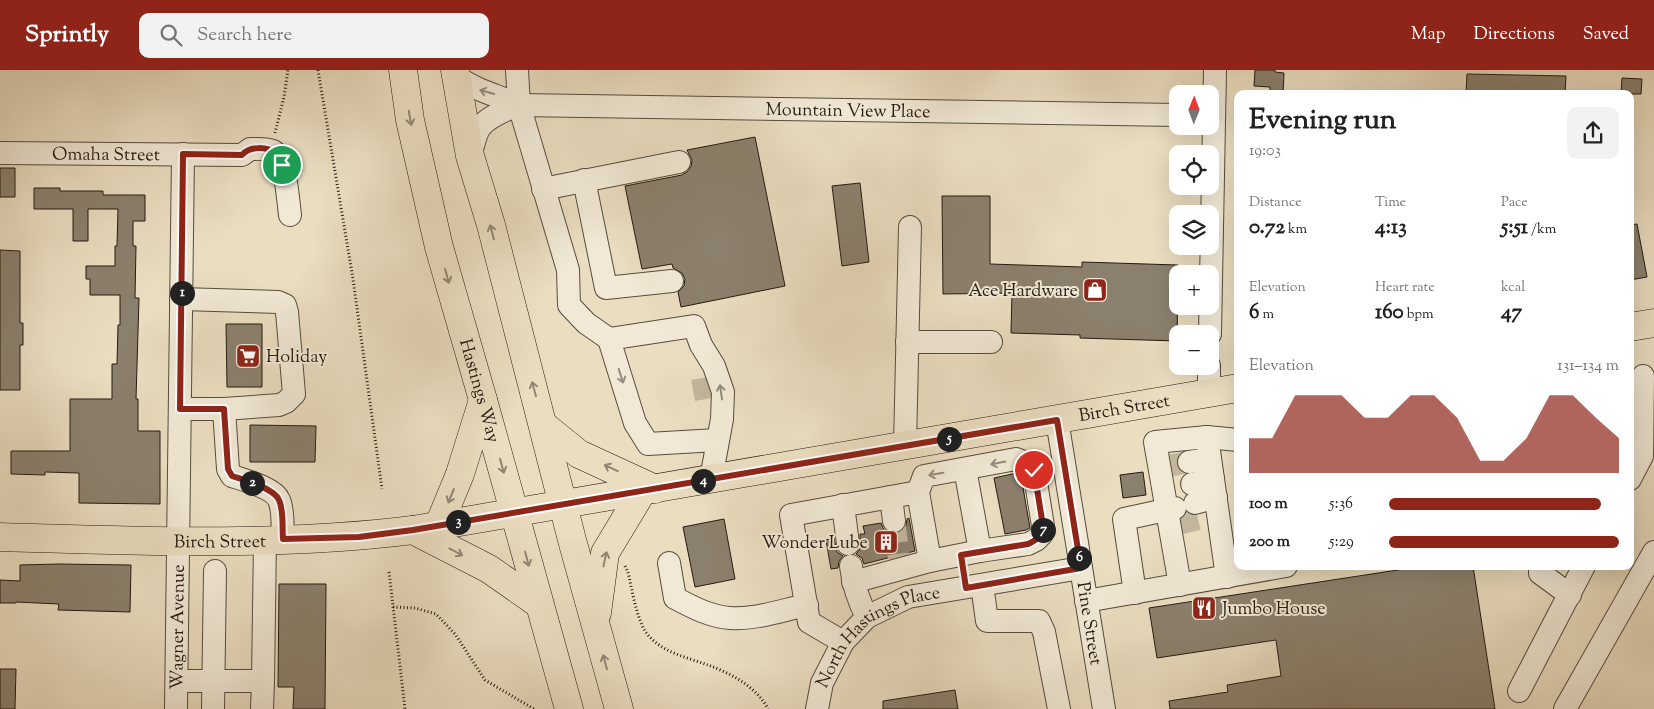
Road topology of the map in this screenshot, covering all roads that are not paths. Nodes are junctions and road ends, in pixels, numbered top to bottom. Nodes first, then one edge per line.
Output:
1 (403, 70) edge
2 (517, 70) edge
3 (1215, 70) edge
4 (455, 73) edge
5 (1214, 85) edge
6 (519, 105) junction
7 (1169, 115) edge
8 (1212, 135) edge
9 (0, 153) edge
10 (183, 154) junction
11 (470, 156) junction
12 (679, 162) dead end
13 (584, 180) junction
14 (543, 189) junction
15 (290, 215) dead end
16 (910, 227) dead end
17 (604, 281) junction
18 (672, 281) dead end
19 (569, 296) junction
20 (182, 299) junction
21 (1654, 323) edge
22 (1210, 325) edge
23 (1634, 326) edge
24 (609, 338) junction
25 (907, 342) junction
26 (992, 342) dead end
27 (701, 345) junction
28 (1642, 376) edge
29 (702, 378) tunnel mouth
30 (1209, 380) edge
31 (1234, 387) edge
32 (483, 400) junction
33 (706, 400) tunnel mouth
34 (180, 409) junction
35 (224, 409) junction
36 (1057, 420) junction
37 (544, 425) junction
38 (1207, 437) junction
39 (717, 440) junction
40 (1234, 440) edge
41 (905, 446) junction
42 (965, 469) junction
43 (1634, 471) edge
44 (711, 479) junction
45 (649, 490) junction
46 (918, 492) junction
47 (1186, 494) junction
48 (891, 497) junction
49 (563, 504) junction
50 (843, 505) junction
51 (514, 512) junction
52 (894, 521) tunnel mouth
53 (426, 527) junction
54 (0, 537) edge
55 (274, 540) junction
56 (179, 542) junction
57 (1654, 552) edge
58 (970, 553) junction
59 (930, 561) junction
60 (670, 562) dead end
61 (900, 563) junction
62 (851, 564) junction
63 (1081, 568) junction
64 (1265, 570) edge
65 (1540, 570) edge
66 (1582, 570) edge
67 (216, 571) dead end
68 (1227, 577) junction
69 (1180, 585) junction
70 (974, 586) junction
71 (1135, 593) junction
72 (1570, 595) junction
73 (908, 597) junction
74 (1086, 601) junction
75 (539, 604) junction
76 (806, 604) junction
77 (866, 618) junction
78 (595, 624) junction
79 (843, 642) junction
80 (177, 681) junction
81 (214, 681) junction
82 (263, 681) junction
83 (1520, 691) dead end
84 (176, 709) edge
85 (214, 709) edge
86 (262, 709) edge
87 (569, 709) edge
88 (619, 709) edge
89 (817, 709) edge
90 (1059, 709) edge
91 (1104, 709) edge
92 (1565, 709) edge

1 -> 32 main road, Hastings Way
2 - 6 street
3 - 5 street
6 -> 4 street, Mountain View Place
4 - 11 main road
6 - 7 street, Mountain View Place
6 - 11 street, Mountain View Place
6 - 14 street
8 - 22 street
9 - 10 street, Omaha Street
10 - 15 street, Omaha Street
10 - 20 street, Wagner Avenue
37 -> 11 main road
12 - 13 street
13 - 14 street
13 - 17 street
14 - 19 street
16 - 25 street
17 - 18 street
17 - 19 street
19 - 24 street
20 - 34 street, Wagner Avenue
20 - 35 street
21 - 23 main road
24 - 27 street
24 -> 39 street
25 - 26 street
25 - 41 street
27 - 29 street
39 -> 27 street
28 - 43 street
30 - 31 main road, Birch Street
30 - 36 main road, Birch Street
32 -> 51 main road, Hastings Way
32 -> 53 main road
33 - 39 street
34 - 35 street
34 - 56 street, Wagner Avenue
35 - 55 street
36 - 41 main road, Birch Street
36 - 63 street, Pine Street
45 -> 37 main road
37 - 49 main road
38 - 40 street
38 - 47 street
38 - 47 street
39 - 44 street
41 - 44 main road, Birch Street
42 -> 46 street
42 - 58 street
58 -> 42 street
44 - 45 main road, Birch Street
45 - 49 main road, Birch Street
78 -> 45 main road
46 - 48 street
46 - 59 street
47 - 68 street
47 - 69 street
47 - 71 street
48 - 50 street
48 - 52 street
49 - 51 main road, Birch Street
49 - 78 main road
50 - 62 street
50 - 76 street
51 - 53 main road, Birch Street
51 -> 75 main road, Hastings Way
53 - 55 main road, Birch Street
53 -> 75 main road
54 - 56 main road, Birch Street
55 - 56 main road, Birch Street
55 - 82 street
56 - 80 street, Wagner Avenue
57 - 92 street
58 - 59 street
58 - 70 street
59 - 61 street
60 - 76 street
61 - 62 street
61 - 73 street
62 - 77 street
63 - 70 street, North Hastings Place
63 - 74 street, Pine Street
64 - 68 street
65 - 72 street
66 - 72 street
67 - 81 street
68 - 69 street
69 - 71 street
70 - 73 street, North Hastings Place
70 - 90 street
71 - 74 street
72 - 83 street
73 - 77 street, North Hastings Place
74 - 91 street, Pine Street
75 - 87 main road, Hastings Way
76 - 79 street
77 - 79 street, North Hastings Place
88 -> 78 main road
79 - 89 street, North Hastings Place
80 - 81 street
80 - 84 street, Wagner Avenue
81 - 82 street
81 - 85 street
82 - 86 street

